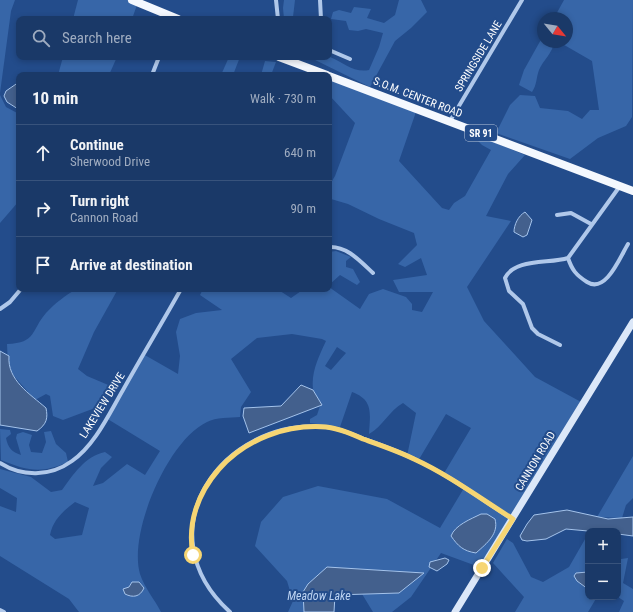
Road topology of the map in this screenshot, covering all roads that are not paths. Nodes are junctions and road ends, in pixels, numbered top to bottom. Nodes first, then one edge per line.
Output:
1 (276, 0) edge
2 (320, 0) edge
3 (522, 0) edge
4 (137, 1) edge
5 (170, 16) edge
6 (278, 16) edge
7 (321, 16) edge
8 (332, 51) edge
9 (350, 59) dead end
10 (158, 60) edge
11 (287, 60) edge
12 (153, 72) edge
13 (320, 72) edge
14 (332, 77) edge
15 (450, 121) junction
16 (620, 186) junction
17 (633, 191) edge
18 (557, 215) dead end
19 (591, 224) junction
20 (628, 244) dead end
21 (332, 247) edge
22 (568, 258) junction
23 (373, 273) dead end
24 (18, 292) edge
25 (179, 292) edge
26 (0, 309) edge
27 (633, 322) edge
28 (560, 345) dead end
29 (0, 462) edge
30 (513, 519) junction
31 (0, 610) edge
32 (4, 612) edge
33 (230, 612) edge
34 (455, 612) edge

1 - 6 street
2 - 7 street
3 - 15 street, SPRINGSIDE LANE
4 - 5 main road
8 - 9 street
10 - 12 street
11 - 13 main road, S.O.M. CENTER ROAD / SR 91
14 - 15 main road, S.O.M. CENTER ROAD / SR 91
15 - 16 main road, S.O.M. CENTER ROAD / SR 91
16 - 17 main road, S.O.M. CENTER ROAD / SR 91
16 - 19 street
18 - 19 street
19 - 22 street
20 - 22 street
21 - 23 street
22 - 28 street
24 - 26 street
25 - 29 street, LAKEVIEW DRIVE
27 - 30 main road, CANNON ROAD
30 - 33 street
30 - 34 main road, CANNON ROAD
31 - 32 street

